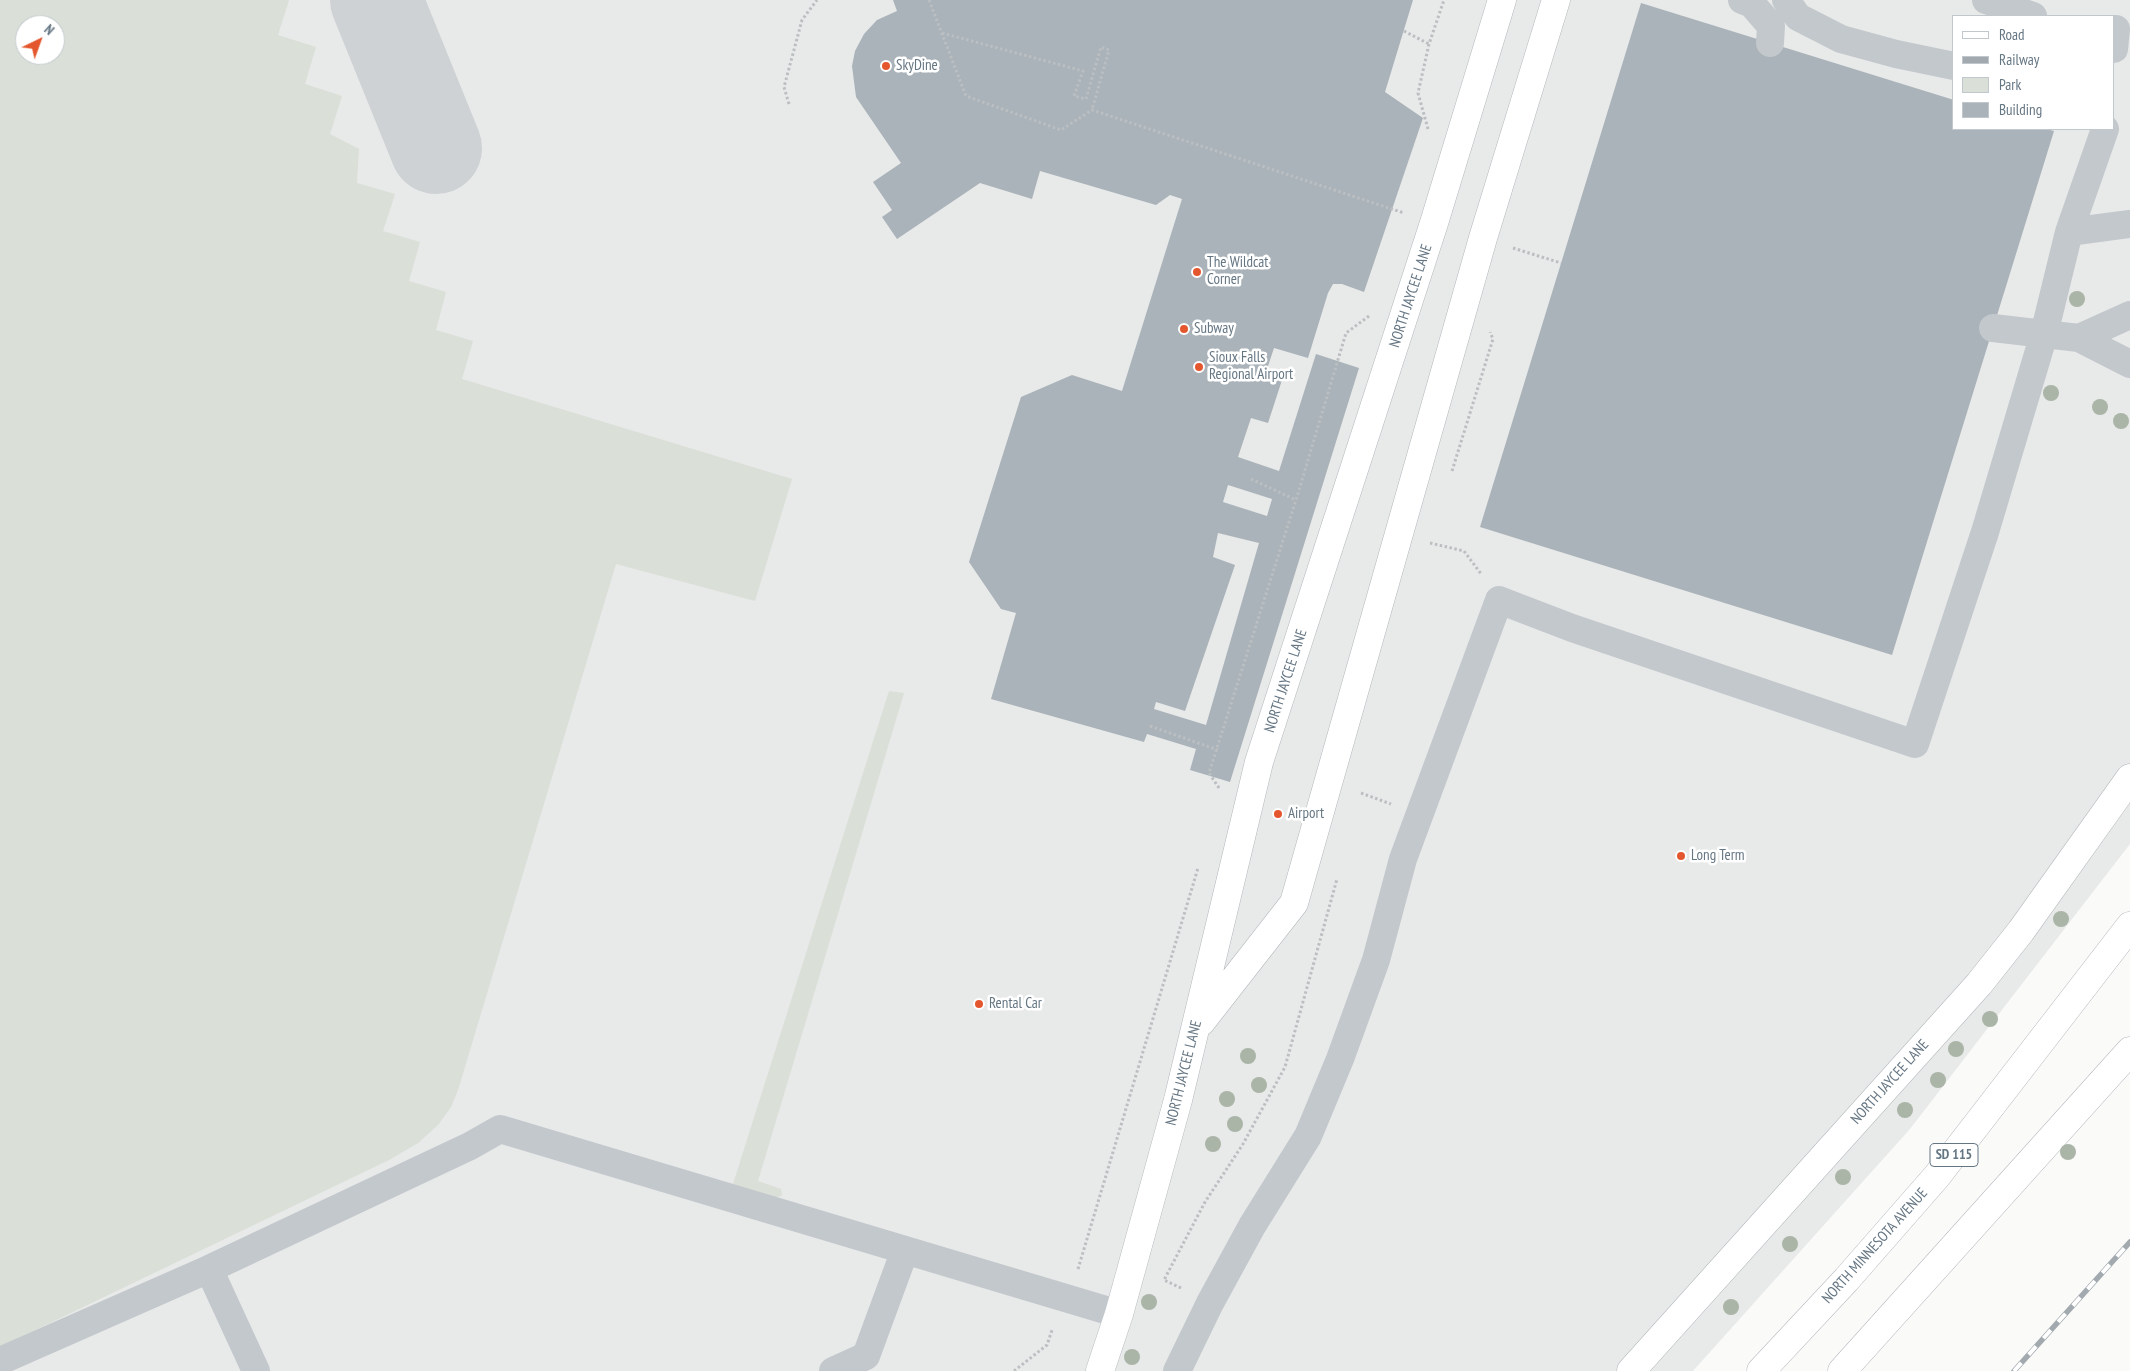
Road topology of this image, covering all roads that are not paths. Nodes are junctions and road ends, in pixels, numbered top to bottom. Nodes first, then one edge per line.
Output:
1 (1502, 0) edge
2 (1556, 0) edge
3 (1742, 0) edge
4 (1786, 0) edge
5 (1986, 0) edge
6 (2030, 15) edge
7 (1770, 43) dead end
8 (1952, 66) edge
9 (2105, 130) edge
10 (2130, 224) edge
11 (2068, 232) junction
12 (2130, 314) edge
13 (1993, 328) dead end
14 (2130, 332) edge
15 (2044, 334) junction
16 (2080, 338) junction
17 (2130, 348) edge
18 (2130, 364) edge
19 (2130, 778) edge
20 (2130, 926) edge
21 (1194, 1031) junction
22 (2130, 1051) edge
23 (905, 1250) junction
24 (209, 1269) junction
25 (1119, 1314) junction
26 (0, 1361) edge
27 (256, 1371) edge
28 (833, 1371) edge
29 (1100, 1371) edge
30 (1177, 1371) edge
31 (1631, 1371) edge
32 (1761, 1371) edge
33 (1842, 1371) edge

1 - 21 main road, NORTH JAYCEE LANE
2 - 21 main road
3 - 7 lane
4 - 8 lane
5 - 6 lane
9 - 11 lane
10 - 11 lane
11 - 15 lane
12 - 16 lane
13 - 15 lane
14 - 16 lane
15 - 16 lane
15 - 30 lane
16 - 17 lane
16 - 18 lane
19 - 31 main road, NORTH JAYCEE LANE
20 - 32 main road, NORTH MINNESOTA AVENUE / SD 115
21 - 25 main road, NORTH JAYCEE LANE
22 - 33 main road
23 - 24 lane
23 - 25 lane
23 - 28 lane
24 - 26 lane
24 - 27 lane
25 - 29 main road, NORTH JAYCEE LANE

